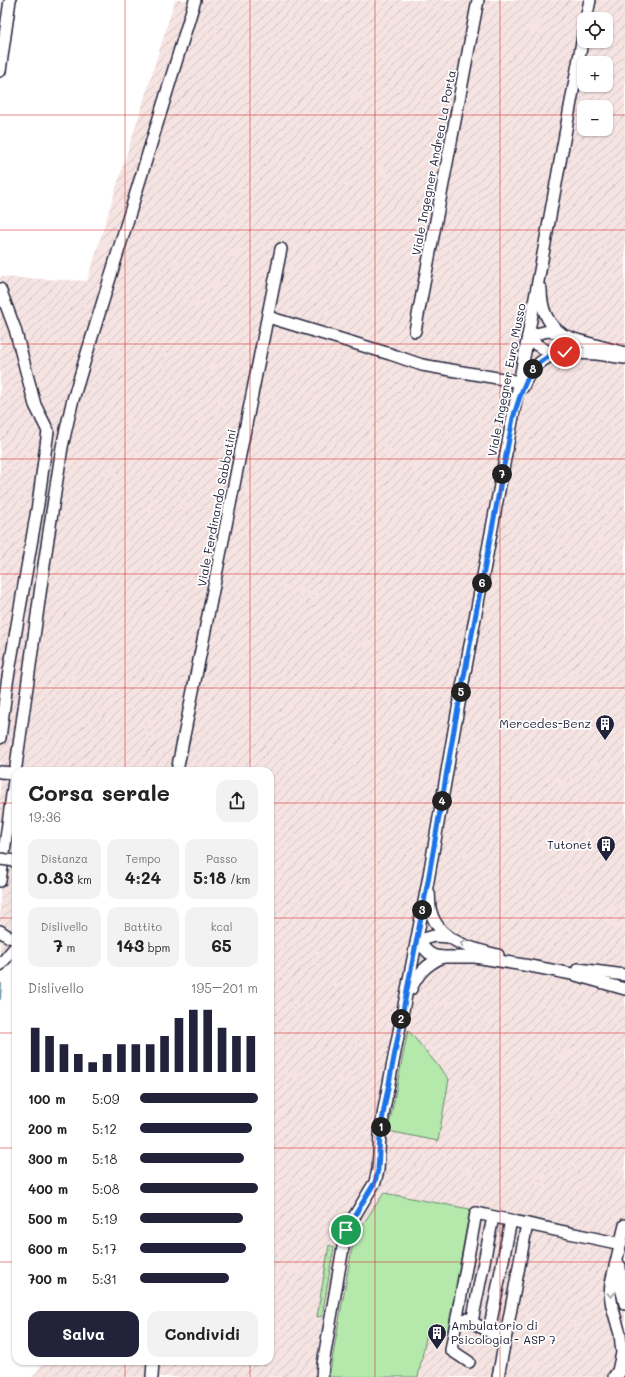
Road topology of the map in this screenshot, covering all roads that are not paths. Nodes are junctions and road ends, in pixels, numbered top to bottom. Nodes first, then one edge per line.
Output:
1 (10, 0) edge
2 (195, 0) edge
3 (478, 0) edge
4 (590, 0) edge
5 (587, 12) edge
6 (581, 48) edge
7 (0, 71) edge
8 (281, 249) dead end
9 (541, 262) junction
10 (0, 289) edge
11 (268, 317) junction
12 (415, 331) dead end
13 (528, 336) junction
14 (565, 336) junction
15 (558, 353) junction
16 (625, 353) edge
17 (625, 358) edge
18 (520, 382) junction
19 (513, 418) junction
20 (0, 738) edge
21 (16, 767) edge
22 (179, 767) edge
23 (0, 772) edge
24 (12, 772) edge
25 (12, 794) edge
26 (0, 859) edge
27 (12, 860) edge
28 (428, 881) junction
29 (0, 882) edge
30 (0, 931) edge
31 (12, 938) edge
32 (449, 938) junction
33 (416, 940) junction
34 (12, 951) edge
35 (443, 957) junction
36 (0, 965) edge
37 (625, 975) edge
38 (625, 990) edge
39 (405, 1002) junction
40 (493, 1217) junction
41 (511, 1220) junction
42 (527, 1224) junction
43 (625, 1225) edge
44 (621, 1244) junction
45 (625, 1304) edge
46 (457, 1314) junction
47 (472, 1322) junction
48 (489, 1331) junction
49 (505, 1340) junction
50 (469, 1362) dead end
51 (323, 1364) junction
52 (153, 1365) edge
53 (619, 1370) edge
54 (152, 1377) edge
55 (317, 1377) edge
56 (322, 1377) edge
57 (498, 1377) edge

1 - 7 street
2 - 21 street
3 - 12 street, Viale Ingegner Andrea La Porta
4 - 5 street
6 - 9 street, Viale Ingegner Euro Musso
8 - 11 street, Viale Ferdinando Sabbatini
9 - 13 street, Viale Ingegner Euro Musso
9 - 14 street
10 - 20 street
11 - 18 street
11 - 22 street, Viale Ferdinando Sabbatini
13 - 14 street
13 - 15 street
13 - 18 street, Viale Ingegner Euro Musso
14 - 16 street
15 - 17 street
15 - 19 street
18 - 19 street, Viale Ingegner Euro Musso
19 - 28 street, Viale Ingegner Euro Musso
23 - 24 street
25 - 29 street
26 - 27 street, bridge
28 - 32 street
28 - 33 street, Viale Ingegner Euro Musso
30 - 31 street
32 - 33 street
37 -> 32 street
33 - 35 street
33 - 39 street, Viale Ingegner Euro Musso
34 - 36 street
35 - 38 street
35 - 39 street
39 - 51 street, Viale Ingegner Euro Musso
40 - 41 street
40 - 46 street
40 - 47 street
41 - 42 street
41 - 48 street
42 - 44 street
42 - 49 street
43 - 44 street
44 - 45 street
44 -> 53 street
46 - 47 street
46 - 50 street
47 - 48 street
48 - 49 street
49 - 57 street
51 - 55 street
51 - 56 street
52 - 54 street

